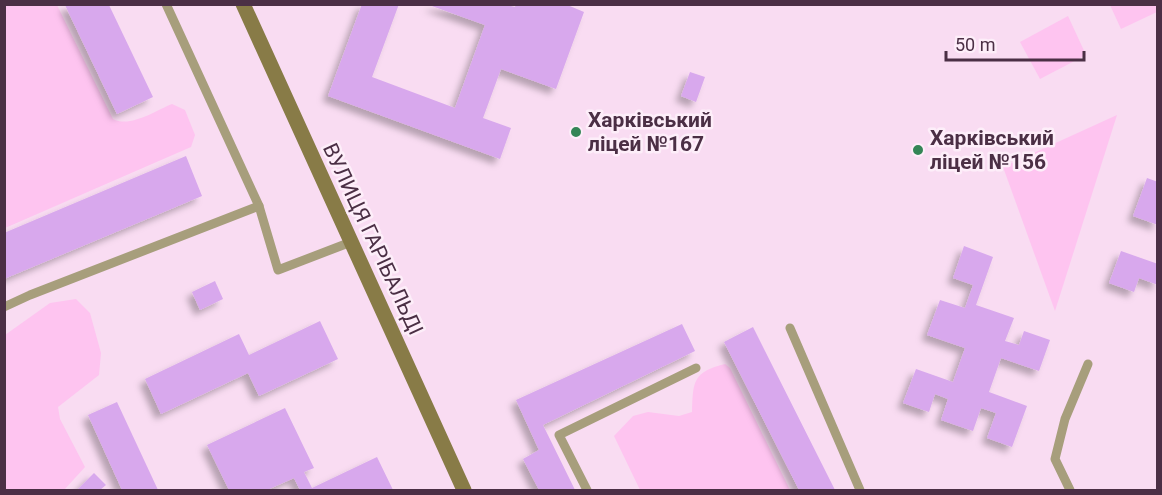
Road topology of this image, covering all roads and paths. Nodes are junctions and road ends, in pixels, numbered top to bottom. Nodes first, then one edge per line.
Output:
1 (166, 4) edge
2 (243, 4) edge
3 (259, 206) junction
4 (351, 242) junction
5 (4, 307) edge
6 (790, 328) dead end
7 (1088, 364) dead end
8 (696, 368) dead end
9 (464, 490) edge
10 (587, 490) edge
11 (860, 490) edge
12 (1070, 490) edge

1 - 3 lane
2 - 4 street, ВУЛИЦЯ ГАРІБАЛЬДІ
3 - 4 lane
3 - 5 lane
4 - 9 street, ВУЛИЦЯ ГАРІБАЛЬДІ
6 - 11 lane
7 - 12 lane
8 - 10 lane

